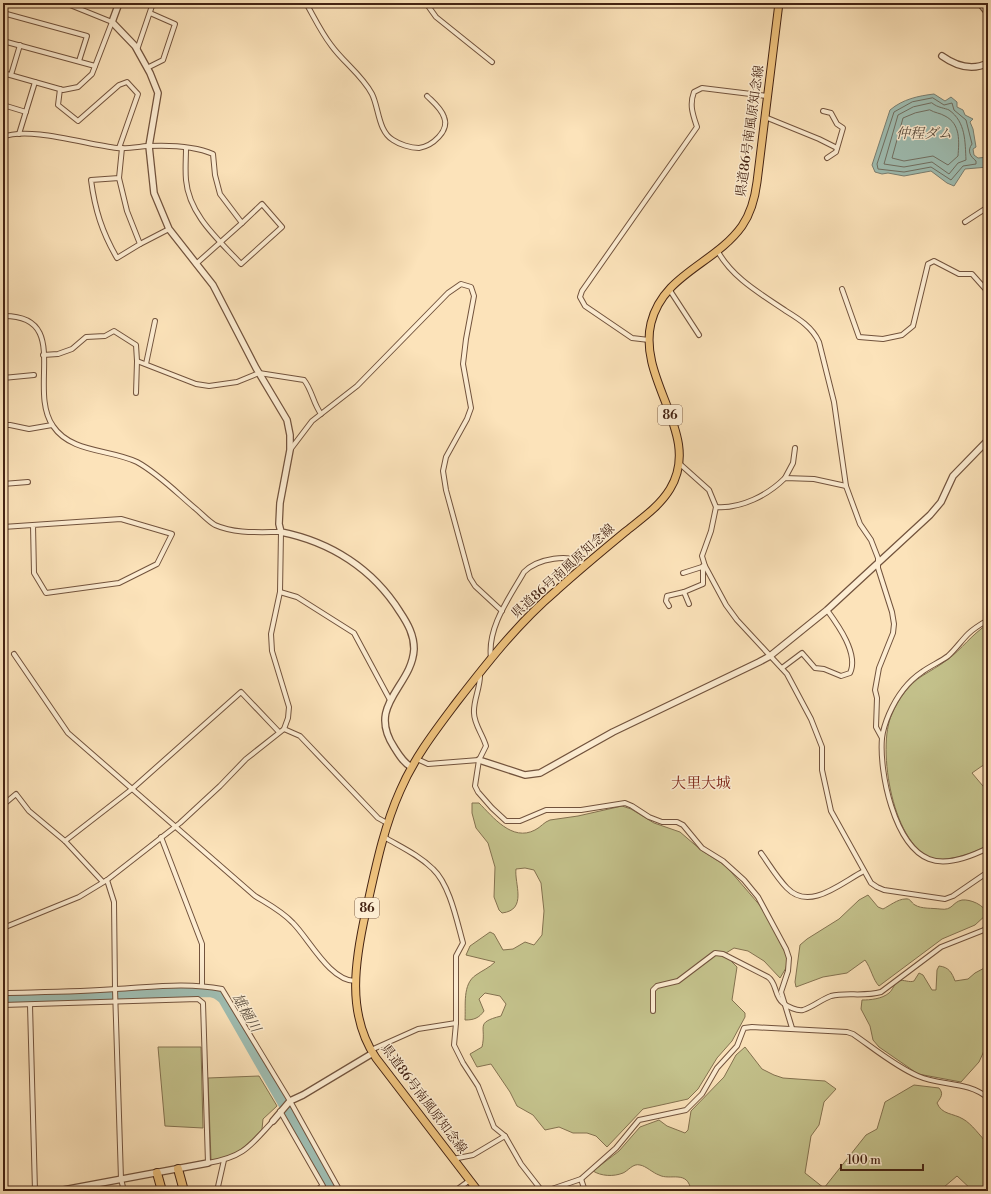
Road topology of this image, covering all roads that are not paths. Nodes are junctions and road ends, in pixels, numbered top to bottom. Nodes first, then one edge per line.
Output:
1 (65, 3) edge
2 (119, 3) edge
3 (153, 3) edge
4 (306, 3) edge
5 (426, 3) edge
6 (779, 3) edge
7 (980, 3) edge
8 (3, 13) edge
9 (150, 13) junction
10 (988, 13) edge
11 (112, 22) junction
12 (3, 41) edge
13 (20, 45) junction
14 (137, 50) junction
15 (942, 56) dead end
16 (79, 62) junction
17 (492, 62) dead end
18 (988, 62) edge
19 (96, 66) junction
20 (147, 68) junction
21 (3, 73) edge
22 (11, 75) junction
23 (35, 82) junction
24 (60, 89) junction
25 (427, 96) dead end
26 (767, 96) junction
27 (3, 106) edge
28 (823, 111) dead end
29 (26, 112) junction
30 (765, 117) junction
31 (19, 134) junction
32 (3, 137) edge
33 (149, 146) junction
34 (120, 148) junction
35 (186, 148) junction
36 (837, 148) junction
37 (827, 158) dead end
38 (119, 178) junction
39 (988, 207) edge
40 (965, 222) dead end
41 (242, 223) junction
42 (169, 229) junction
43 (220, 242) junction
44 (140, 244) junction
45 (717, 250) junction
46 (196, 264) junction
47 (669, 289) junction
48 (842, 289) dead end
49 (988, 292) edge
50 (3, 316) edge
51 (155, 321) dead end
52 (700, 335) dead end
53 (649, 340) junction
54 (43, 355) junction
55 (137, 361) junction
56 (146, 364) junction
57 (259, 373) junction
58 (34, 375) dead end
59 (3, 378) edge
60 (136, 393) dead end
61 (320, 414) junction
62 (3, 425) edge
63 (52, 425) junction
64 (988, 440) edge
65 (795, 448) dead end
66 (290, 450) junction
67 (680, 464) junction
68 (785, 478) junction
69 (28, 482) dead end
70 (3, 484) edge
71 (846, 486) junction
72 (716, 507) junction
73 (33, 525) dead end
74 (3, 527) edge
75 (281, 532) junction
76 (878, 563) junction
77 (585, 565) junction
78 (704, 566) junction
79 (683, 572) dead end
80 (280, 592) junction
81 (684, 592) junction
82 (689, 604) dead end
83 (669, 606) dead end
84 (827, 610) junction
85 (502, 611) junction
86 (988, 620) edge
87 (14, 654) dead end
88 (770, 656) junction
89 (491, 658) junction
90 (782, 668) junction
91 (480, 673) junction
92 (390, 700) junction
93 (284, 729) junction
94 (279, 732) junction
95 (882, 738) junction
96 (417, 759) junction
97 (479, 760) junction
98 (412, 767) junction
99 (132, 789) junction
100 (3, 805) edge
101 (387, 823) junction
102 (175, 826) junction
103 (161, 837) junction
104 (384, 837) junction
105 (65, 841) junction
106 (988, 848) edge
107 (761, 853) dead end
108 (864, 871) junction
109 (988, 872) edge
110 (104, 881) junction
111 (988, 925) edge
112 (3, 928) edge
113 (355, 981) junction
114 (202, 985) junction
115 (115, 990) junction
116 (3, 993) edge
117 (116, 1000) junction
118 (783, 1004) junction
119 (3, 1005) edge
120 (30, 1005) junction
121 (652, 1011) dead end
122 (456, 1023) junction
123 (792, 1028) junction
124 (372, 1052) junction
125 (988, 1098) edge
126 (288, 1102) junction
127 (280, 1110) junction
128 (273, 1121) joint
129 (505, 1136) junction
130 (453, 1159) junction
131 (224, 1160) junction
132 (208, 1163) junction
133 (178, 1169) junction
134 (157, 1173) junction
135 (121, 1178) junction
136 (581, 1179) junction
137 (470, 1180) junction
138 (35, 1191) edge
139 (58, 1191) edge
140 (124, 1191) edge
141 (162, 1191) edge
142 (184, 1191) edge
143 (217, 1191) edge
144 (314, 1191) edge
145 (340, 1191) edge
146 (455, 1191) edge
147 (478, 1191) edge
148 (542, 1191) edge
149 (546, 1191) edge
150 (585, 1191) edge

1 - 11 street
2 - 11 street
3 - 9 street
4 - 25 street
5 - 17 street
6 - 26 main road, 県道86号南風原知念線 / 86
7 - 10 street
8 - 16 street
9 - 14 street
9 - 20 street
11 - 14 street
11 - 19 street
12 - 13 street
13 - 16 street
13 - 22 street
14 - 20 street
15 - 18 street
16 - 19 street
19 - 24 street
20 - 33 street
21 - 22 street
22 - 23 street
23 - 24 street
23 - 29 street
24 - 34 street
26 - 30 main road, 県道86号南風原知念線 / 86
26 - 53 street
27 - 29 street
28 - 36 street
29 - 31 street
30 - 36 street
30 - 45 main road, 県道86号南風原知念線 / 86
31 - 32 street
31 - 34 street
33 - 34 street
33 - 35 street
33 - 42 street
34 - 38 street
35 - 41 street
35 - 43 street
36 - 37 street
38 - 44 street
38 - 44 street
39 - 40 street
41 - 43 street
41 - 43 street
42 - 44 street
42 - 46 street
43 - 46 street
45 - 47 main road, 県道86号南風原知念線 / 86
45 - 71 street
46 - 57 street
47 - 52 street
47 - 53 main road, 県道86号南風原知念線 / 86
48 - 49 street
50 - 54 street
51 - 56 street
53 - 67 main road, 県道86号南風原知念線 / 86
54 - 55 street
54 - 63 street
55 - 56 street
55 - 60 street
56 - 57 street
57 - 61 street
57 - 66 street
58 - 59 street
61 - 66 street
61 - 85 street
62 - 63 street
63 - 75 street
64 - 76 street
65 - 68 street
66 - 75 street
67 - 72 street
67 - 77 main road, 県道86号南風原知念線 / 86
68 - 71 street
68 - 72 street
69 - 70 street
71 - 76 street
72 - 78 street
73 - 74 street
75 - 80 street
75 - 92 street
76 - 84 street
76 - 95 street
77 - 85 street
77 - 89 main road, 県道86号南風原知念線 / 86
78 - 79 street
78 - 81 street
78 - 88 street
80 - 92 street
80 - 93 street
81 - 82 street
81 - 83 street
84 - 88 street
84 - 90 street
85 - 89 street
86 - 95 street
87 - 99 street
88 - 90 street
88 - 97 street
89 - 91 main road, 県道86号南風原知念線 / 86
90 - 108 street
91 - 96 main road, 県道86号南風原知念線 / 86
91 - 97 street
92 - 98 street
93 - 94 street
93 - 101 street
94 - 99 street
94 - 102 street
95 - 106 street
96 - 97 street
96 - 98 main road, 県道86号南風原知念線 / 86
97 - 118 street
98 - 101 main road, 県道86号南風原知念線 / 86
99 - 102 street
99 - 105 street
100 - 105 street
101 - 104 main road, 県道86号南風原知念線 / 86
102 - 103 street
102 - 113 street
103 - 110 street
103 - 114 street
104 - 113 main road, 県道86号南風原知念線 / 86
104 - 122 street
105 - 110 street
107 - 108 street
108 - 109 street
110 - 112 street
110 - 115 street
111 - 118 street
113 - 124 main road, 県道86号南風原知念線 / 86
114 - 115 street
114 - 126 street
115 - 116 street
115 - 117 street
117 - 120 street
117 - 132 street
117 - 135 street
118 - 121 street
118 - 123 street
119 - 120 street
120 - 138 street
122 - 124 street
122 - 129 street
123 - 125 street
123 - 136 street
124 - 126 street
124 - 130 main road, 県道86号南風原知念線 / 86
126 - 127 street
126 - 145 street
127 - 128 street
127 - 144 street
128 - 131 street
129 - 130 street
129 - 148 street
130 - 137 main road, 県道86号南風原知念線 / 86
131 - 132 street
131 - 143 street
132 - 133 street
133 - 134 street
133 - 142 highway
134 - 135 street
134 - 141 highway
135 - 139 street
135 - 140 street
136 - 149 street
136 - 150 street
137 - 146 street
137 - 147 main road, 県道86号南風原知念線 / 86

